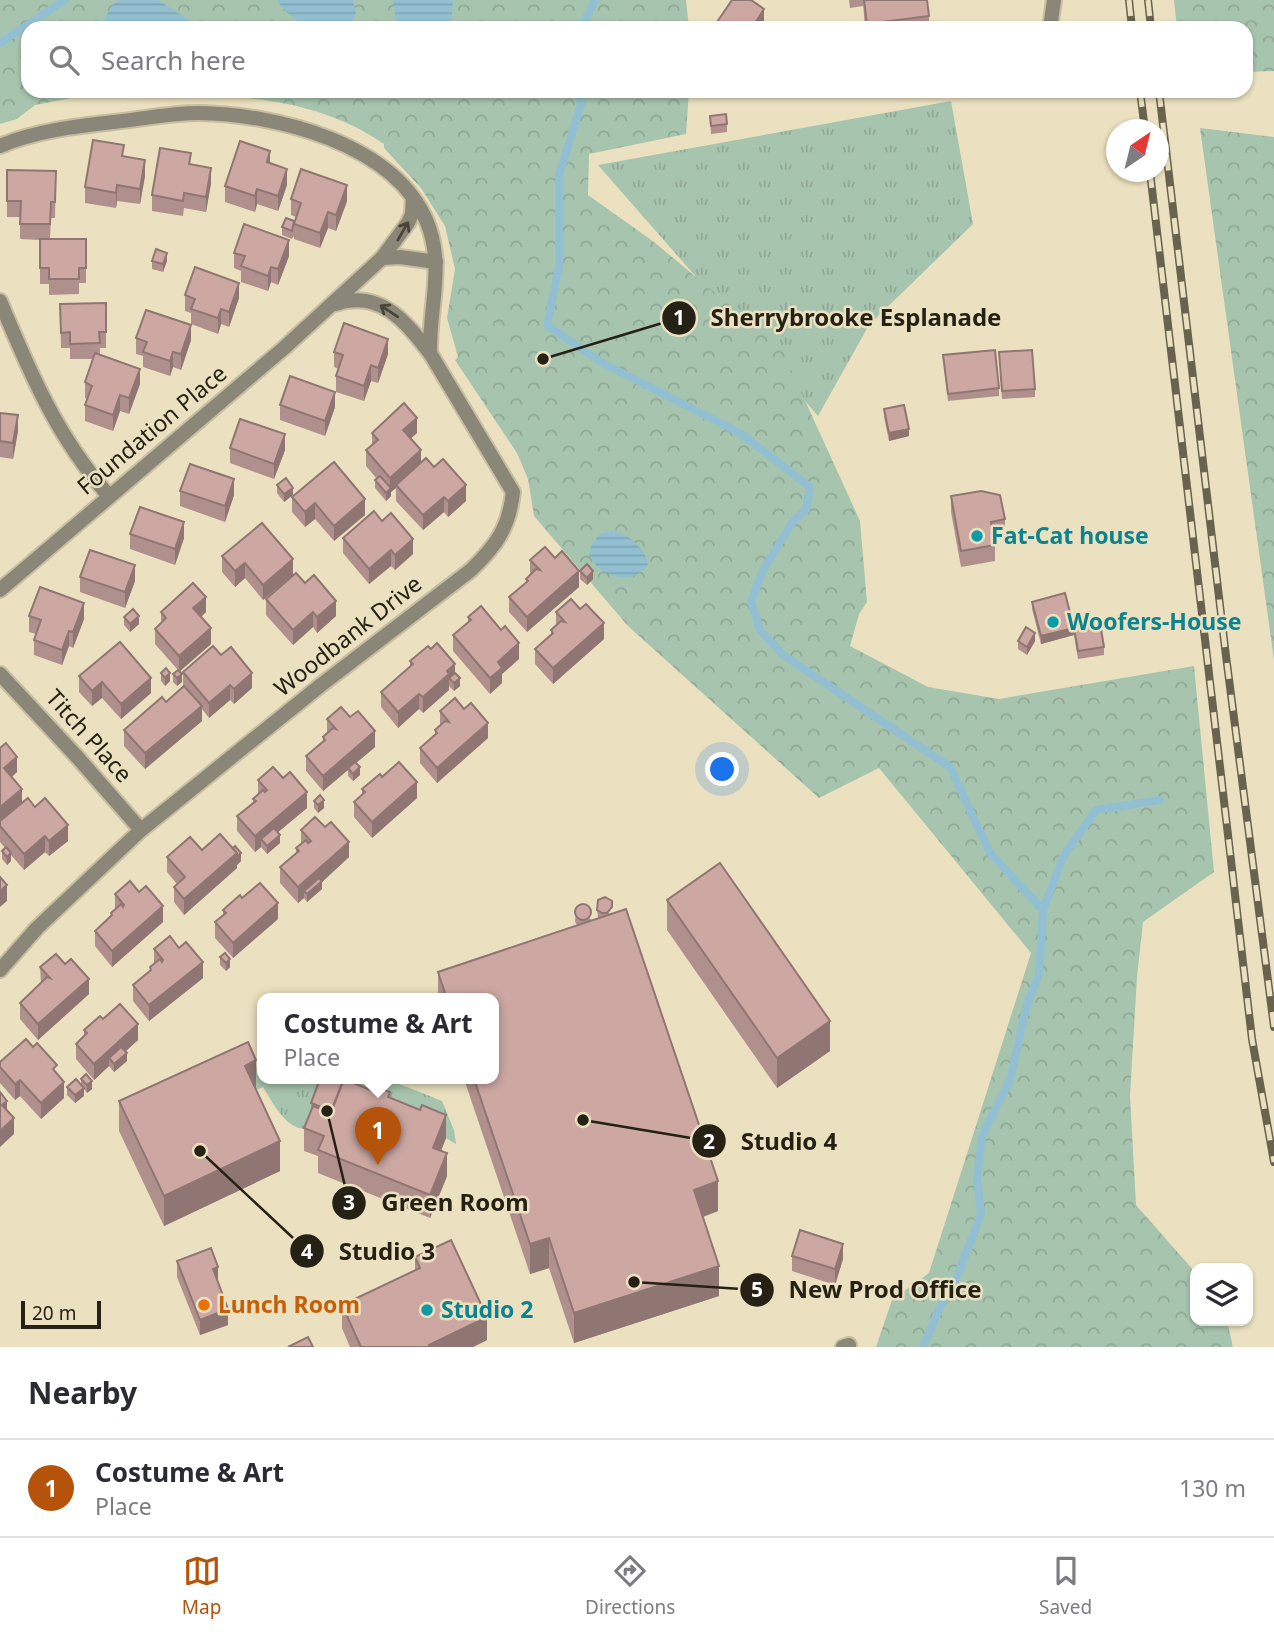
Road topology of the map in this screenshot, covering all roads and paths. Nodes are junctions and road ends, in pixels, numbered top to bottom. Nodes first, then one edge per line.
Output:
1 (1054, 0) edge
2 (1051, 21) edge
3 (0, 146) edge
4 (413, 198) junction
5 (382, 258) junction
6 (436, 262) junction
7 (0, 301) edge
8 (334, 304) junction
9 (430, 353) junction
10 (109, 496) junction
11 (0, 590) edge
12 (0, 674) edge
13 (141, 831) junction
14 (0, 970) edge

1 - 2 street
3 - 4 street
5 -> 4 street, Foundation Place
4 - 6 street
5 - 6 street
5 - 8 street, Foundation Place
6 - 9 street
7 - 10 street
9 -> 8 street
8 - 10 street, Foundation Place
9 - 13 street, Woodbank Drive
10 - 11 street, Foundation Place
12 - 13 street, Titch Place
13 - 14 street, Woodbank Drive

